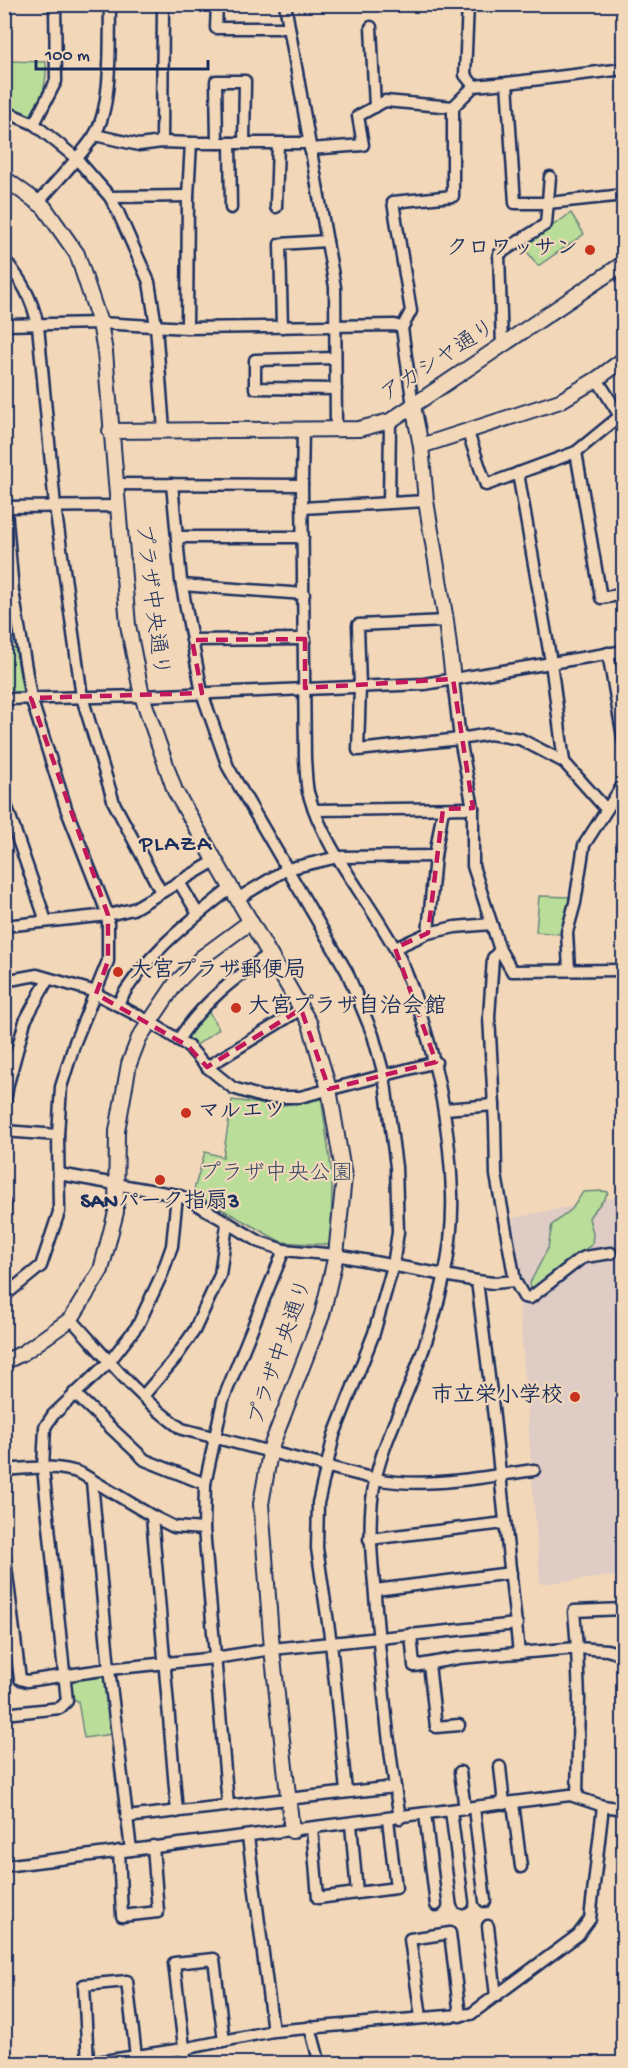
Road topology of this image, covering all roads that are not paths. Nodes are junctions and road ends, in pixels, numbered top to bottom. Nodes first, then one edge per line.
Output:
1 (55, 4) edge
2 (110, 4) edge
3 (163, 4) edge
4 (217, 4) edge
5 (285, 4) edge
6 (468, 4) edge
7 (371, 27) dead end
8 (289, 28) junction
9 (624, 69) edge
10 (507, 84) junction
11 (474, 86) junction
12 (375, 107) junction
13 (453, 107) junction
14 (4, 111) edge
15 (34, 124) junction
16 (95, 135) junction
17 (162, 142) junction
18 (191, 143) junction
19 (217, 143) junction
20 (230, 143) junction
21 (244, 143) junction
22 (278, 143) junction
23 (310, 146) junction
24 (76, 158) junction
25 (550, 177) dead end
26 (4, 178) edge
27 (624, 195) edge
28 (188, 196) junction
29 (110, 198) junction
30 (38, 203) junction
31 (548, 203) junction
32 (276, 207) dead end
33 (231, 208) dead end
34 (327, 242) junction
35 (4, 259) edge
36 (624, 263) edge
37 (100, 323) junction
38 (4, 326) edge
39 (38, 326) junction
40 (156, 326) junction
41 (282, 327) junction
42 (337, 327) junction
43 (187, 328) junction
44 (402, 328) junction
45 (502, 346) junction
46 (335, 358) junction
47 (624, 359) edge
48 (597, 379) junction
49 (336, 389) junction
50 (413, 406) junction
51 (622, 417) edge
52 (390, 421) junction
53 (303, 429) junction
54 (336, 429) junction
55 (111, 430) junction
56 (164, 430) junction
57 (467, 430) junction
58 (421, 446) junction
59 (576, 452) junction
60 (518, 473) junction
61 (115, 484) junction
62 (172, 484) junction
63 (302, 485) junction
64 (4, 486) edge
65 (426, 501) junction
66 (389, 503) junction
67 (54, 506) junction
68 (117, 506) junction
69 (6, 507) edge
70 (302, 508) junction
71 (177, 537) junction
72 (303, 537) junction
73 (182, 585) junction
74 (304, 594) junction
75 (624, 594) edge
76 (446, 621) junction
77 (192, 639) junction
78 (305, 639) junction
79 (624, 651) edge
80 (608, 653) junction
81 (551, 662) junction
82 (453, 680) junction
83 (360, 686) junction
84 (306, 688) junction
85 (202, 693) junction
86 (142, 696) junction
87 (82, 697) junction
88 (31, 698) junction
89 (4, 699) edge
90 (460, 739) junction
91 (624, 743) edge
92 (564, 762) junction
93 (624, 783) edge
94 (4, 799) edge
95 (473, 808) junction
96 (443, 809) junction
97 (606, 809) junction
98 (315, 810) junction
99 (435, 856) junction
100 (338, 857) junction
101 (214, 861) junction
102 (287, 868) junction
103 (179, 882) junction
104 (161, 892) junction
105 (234, 893) junction
106 (198, 914) junction
107 (108, 915) junction
108 (46, 921) junction
109 (250, 922) junction
110 (490, 924) junction
111 (4, 926) edge
112 (428, 933) junction
113 (395, 948) junction
114 (500, 950) junction
115 (270, 954) junction
116 (569, 970) junction
117 (623, 974) edge
118 (48, 979) junction
119 (4, 981) edge
120 (96, 994) junction
121 (117, 1005) junction
122 (301, 1009) junction
123 (150, 1022) junction
124 (178, 1040) junction
125 (435, 1062) junction
126 (207, 1067) junction
127 (384, 1075) junction
128 (6, 1083) edge
129 (329, 1089) junction
130 (494, 1105) junction
131 (4, 1107) edge
132 (445, 1109) junction
133 (4, 1131) edge
134 (58, 1135) junction
135 (59, 1174) junction
136 (116, 1184) junction
137 (177, 1195) junction
138 (4, 1203) edge
139 (4, 1212) edge
140 (227, 1224) junction
141 (284, 1250) junction
142 (611, 1253) dead end
143 (336, 1255) junction
144 (393, 1266) junction
145 (445, 1277) junction
146 (477, 1281) junction
147 (515, 1281) junction
148 (4, 1296) edge
149 (71, 1320) junction
150 (110, 1361) junction
151 (4, 1362) edge
152 (74, 1393) junction
153 (143, 1396) junction
154 (214, 1439) junction
155 (270, 1452) junction
156 (326, 1467) junction
157 (43, 1468) junction
158 (4, 1470) edge
159 (534, 1470) dead end
160 (500, 1474) junction
161 (375, 1479) junction
162 (92, 1481) junction
163 (205, 1484) junction
164 (152, 1516) junction
165 (505, 1523) junction
166 (204, 1529) junction
167 (369, 1539) junction
168 (4, 1551) edge
169 (511, 1574) junction
170 (375, 1590) junction
171 (624, 1609) edge
172 (517, 1624) junction
173 (411, 1634) junction
174 (379, 1639) junction
175 (331, 1643) junction
176 (577, 1648) junction
177 (272, 1649) junction
178 (519, 1653) junction
179 (624, 1655) edge
180 (215, 1658) junction
181 (165, 1663) junction
182 (429, 1664) junction
183 (109, 1669) junction
184 (65, 1676) junction
185 (4, 1714) edge
186 (459, 1725) dead end
187 (500, 1767) dead end
188 (460, 1772) dead end
189 (395, 1787) junction
190 (346, 1791) junction
191 (577, 1797) junction
192 (288, 1799) junction
193 (509, 1803) junction
194 (228, 1805) junction
195 (603, 1806) junction
196 (470, 1809) junction
197 (624, 1809) edge
198 (451, 1811) junction
199 (177, 1812) junction
200 (425, 1814) junction
201 (126, 1817) junction
202 (400, 1818) junction
203 (388, 1819) junction
204 (351, 1824) junction
205 (312, 1828) junction
206 (292, 1831) junction
207 (248, 1837) junction
208 (153, 1846) junction
209 (125, 1850) junction
210 (4, 1866) edge
211 (521, 1867) dead end
212 (357, 1893) junction
213 (485, 1901) dead end
214 (463, 1903) dead end
215 (436, 1905) dead end
216 (488, 1926) dead end
217 (496, 1996) junction
218 (460, 2016) junction
219 (421, 2018) junction
220 (310, 2027) junction
221 (273, 2031) junction
222 (224, 2041) junction
223 (183, 2049) junction
224 (142, 2058) edge
225 (86, 2063) edge
226 (186, 2064) edge
227 (320, 2064) edge

1 - 15 street
2 - 16 street
3 - 17 street
4 - 8 street
5 - 8 street
6 - 11 street
7 - 12 street
8 - 23 street
9 - 10 street
10 - 11 street
10 - 31 street
11 - 13 street
12 - 13 street
12 - 23 street
13 - 44 street
14 - 15 street
15 - 24 street
16 - 17 street
16 - 24 street
17 - 18 street
18 - 19 street
18 - 28 street
19 - 20 street
19 - 21 street
20 - 21 street
20 - 33 street
21 - 22 street
22 - 23 street
22 - 32 street
23 - 34 street
24 - 29 street
24 - 30 street
25 - 31 street
26 - 30 street, プラザ中央通り
27 - 31 street
28 - 29 street
28 - 43 street
29 - 40 street
30 - 37 street, プラザ中央通り
31 - 45 street
34 - 41 street
34 - 42 street
35 - 39 street
36 - 45 street, アカシヤ通り
37 - 39 street
37 - 40 street
37 - 55 street, プラザ中央通り
38 - 39 street
39 - 67 street
40 - 43 street
40 - 56 street
41 - 42 street
41 - 43 street
42 - 44 street
42 - 46 street
44 - 50 street
45 - 50 street, アカシヤ通り
46 - 49 street
46 - 49 street
47 - 48 street
48 - 51 street
48 - 57 street
49 - 54 street
50 - 52 street, アカシヤ通り
50 - 58 street
51 - 59 street
52 - 54 street, アカシヤ通り
52 - 66 street
53 - 54 street, アカシヤ通り
53 - 56 street, アカシヤ通り
53 - 63 street
55 - 56 street, アカシヤ通り
55 - 61 street, プラザ中央通り
57 - 58 street
57 - 60 street
58 - 65 street
59 - 60 street
59 - 75 street
60 - 81 street
61 - 62 street
61 - 68 street, プラザ中央通り
62 - 63 street
62 - 71 street
63 - 70 street
64 - 69 street
65 - 66 street
65 - 76 street
66 - 70 street
67 - 68 street
67 - 69 street
67 - 87 street
68 - 86 street, プラザ中央通り
69 - 88 street
70 - 72 street
71 - 72 street
71 - 73 street
72 - 74 street
73 - 74 street
73 - 77 street
74 - 78 street
76 - 82 street
76 - 83 street
77 - 78 street
77 - 85 street
78 - 84 street
79 - 80 street
80 - 81 street
80 - 91 street
81 - 82 street
81 - 92 street
82 - 83 street
82 - 90 street
83 - 84 street
83 - 90 street
84 - 85 street
84 - 98 street
85 - 86 street
85 - 102 street
86 - 87 street
86 - 101 street, プラザ中央通り
87 - 88 street
87 - 104 street
88 - 89 street
88 - 107 street
90 - 92 street
90 - 95 street
92 - 97 street
93 - 97 street
94 - 108 street
95 - 96 street
95 - 110 street
96 - 98 street
96 - 99 street
97 - 116 street
98 - 100 street
99 - 100 street
99 - 112 street
100 - 102 street
100 - 113 street
101 - 103 street
101 - 105 street, プラザ中央通り
102 - 105 street
102 - 127 street
103 - 104 street
103 - 106 street
104 - 107 street
105 - 106 street
105 - 109 street, プラザ中央通り
106 - 121 street
107 - 108 street
107 - 120 street
108 - 111 street
109 - 115 street, プラザ中央通り
109 - 123 street
110 - 112 street
110 - 114 street
112 - 113 street
113 - 125 street
114 - 116 street
114 - 130 street
115 - 122 street, プラザ中央通り
115 - 124 street
116 - 117 street
118 - 119 street
118 - 120 street
118 - 128 street
120 - 121 street
120 - 134 street
121 - 123 street
122 - 126 street
122 - 129 street, プラザ中央通り
123 - 124 street
123 - 136 street
124 - 126 street
125 - 127 street
125 - 132 street
126 - 129 street
127 - 129 street
127 - 144 street
128 - 131 street
129 - 143 street, プラザ中央通り
130 - 132 street
130 - 147 street
132 - 145 street
133 - 134 street
134 - 135 street
135 - 136 street
135 - 148 street
136 - 137 street
136 - 149 street
137 - 140 street
137 - 150 street
138 - 139 street
140 - 141 street
140 - 153 street
141 - 143 street
141 - 154 street
142 - 147 street
143 - 144 street
143 - 155 street, プラザ中央通り
144 - 145 street
144 - 156 street
145 - 146 street
145 - 161 street
146 - 147 street
146 - 160 street
149 - 150 street
149 - 151 street
150 - 152 street
150 - 153 street
152 - 157 street
152 - 163 street
153 - 154 street
154 - 155 street
154 - 163 street
155 - 156 street
155 - 177 street, プラザ中央通り
156 - 161 street
156 - 175 street
157 - 158 street
157 - 162 street
157 - 184 street
159 - 160 street
160 - 161 street
160 - 165 street
161 - 167 street
162 - 164 street
162 - 183 street
163 - 166 street
164 - 166 street
164 - 181 street
165 - 167 street
165 - 169 street
166 - 180 street
167 - 170 street
168 - 184 street
169 - 170 street
169 - 172 street
170 - 174 street
171 - 176 street
172 - 173 street
172 - 178 street
173 - 174 street
173 - 182 street
174 - 175 street
174 - 189 street
175 - 177 street
175 - 190 street
176 - 178 street
176 - 179 street
176 - 191 street
177 - 180 street
177 - 192 street, プラザ中央通り
178 - 182 street
180 - 181 street
180 - 194 street
181 - 183 street
181 - 199 street
182 - 186 street
183 - 184 street
183 - 201 street
184 - 185 street
187 - 193 street
188 - 196 street
189 - 190 street
189 - 202 street
190 - 192 street
191 - 193 street
191 - 195 street
192 - 194 street
192 - 206 street, プラザ中央通り
193 - 196 street
193 - 211 street
194 - 199 street
195 - 197 street
195 - 217 street
196 - 198 street
196 - 213 street
198 - 200 street
198 - 214 street
199 - 201 street
200 - 202 street
200 - 215 street
201 - 209 street
202 - 203 street
203 - 204 street
203 - 212 street
204 - 205 street
204 - 212 street
205 - 206 street
205 - 212 street
206 - 207 street
207 - 208 street
207 - 221 street
208 - 209 street
208 - 209 street
209 - 210 street
216 - 217 street
217 - 218 street
218 - 219 street
218 - 219 street
219 - 220 street
220 - 221 street
220 - 227 street
221 - 222 street
222 - 223 street
222 - 223 street
223 - 224 street
223 - 226 street
224 - 225 street
224 - 225 street

